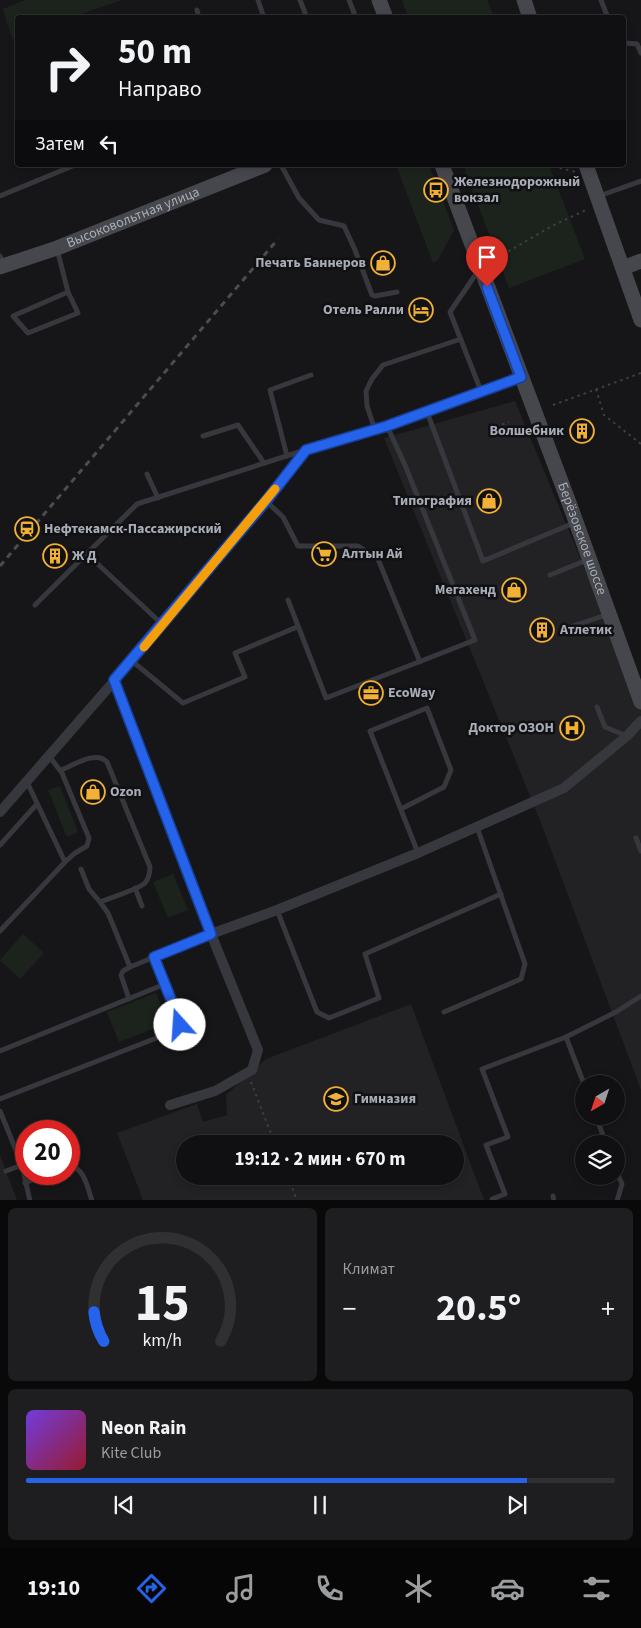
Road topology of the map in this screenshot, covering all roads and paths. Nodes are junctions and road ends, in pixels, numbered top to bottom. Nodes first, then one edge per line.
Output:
1 (258, 0) edge
2 (300, 0) edge
3 (349, 0) edge
4 (379, 0) edge
5 (524, 0) edge
6 (601, 0) edge
7 (198, 10) dead end
8 (199, 15) edge
9 (263, 15) edge
10 (306, 15) edge
11 (355, 15) edge
12 (385, 15) edge
13 (529, 15) edge
14 (607, 15) edge
15 (626, 43) edge
16 (641, 53) edge
17 (70, 167) edge
18 (261, 167) edge
19 (281, 167) edge
20 (443, 167) edge
21 (554, 167) edge
22 (587, 168) edge
23 (641, 181) edge
24 (0, 196) edge
25 (599, 201) junction
26 (57, 248) junction
27 (497, 258) dead end
28 (641, 261) edge
29 (1, 263) edge
30 (623, 268) junction
31 (480, 269) junction
32 (68, 292) junction
33 (397, 292) dead end
34 (641, 320) edge
35 (461, 339) junction
36 (641, 373) edge
37 (311, 374) dead end
38 (521, 377) junction
39 (596, 389) junction
40 (481, 392) junction
41 (553, 405) dead end
42 (427, 412) junction
43 (509, 422) dead end
44 (387, 426) junction
45 (496, 427) dead end
46 (375, 430) junction
47 (203, 436) dead end
48 (641, 444) edge
49 (306, 450) junction
50 (287, 456) junction
51 (264, 464) junction
52 (147, 474) dead end
53 (158, 498) junction
54 (266, 501) junction
55 (576, 522) junction
56 (87, 554) junction
57 (590, 559) junction
58 (550, 575) dead end
59 (288, 600) dead end
60 (35, 605) dead end
61 (609, 614) junction
62 (163, 625) junction
63 (297, 627) junction
64 (570, 627) dead end
65 (132, 661) junction
66 (420, 662) junction
67 (114, 680) junction
68 (641, 702) edge
69 (597, 707) dead end
70 (641, 721) edge
71 (628, 736) junction
72 (50, 756) junction
73 (61, 770) junction
74 (27, 782) junction
75 (37, 804) junction
76 (401, 809) junction
77 (0, 812) edge
78 (476, 827) junction
79 (636, 838) dead end
80 (0, 845) edge
81 (641, 851) edge
82 (418, 853) junction
83 (65, 862) junction
84 (82, 869) dead end
85 (135, 888) junction
86 (501, 894) junction
87 (100, 902) junction
88 (142, 906) dead end
89 (277, 910) junction
90 (0, 932) edge
91 (211, 934) junction
92 (154, 957) junction
93 (130, 967) junction
94 (165, 984) junction
95 (641, 996) edge
96 (129, 998) junction
97 (444, 1012) dead end
98 (566, 1037) junction
99 (0, 1051) edge
100 (247, 1073) junction
101 (581, 1075) edge
102 (0, 1099) edge
103 (170, 1105) dead end
104 (0, 1111) edge
105 (272, 1135) edge
106 (15, 1147) edge
107 (15, 1167) edge
108 (6, 1171) dead end
109 (80, 1171) edge
110 (26, 1185) edge
111 (291, 1185) edge
112 (622, 1185) edge
113 (30, 1200) edge
114 (92, 1200) edge
115 (297, 1200) edge
116 (492, 1200) edge
117 (617, 1200) edge

1 - 9 lane
2 - 10 lane
3 - 11 lane
4 - 12 main road
5 - 13 main road
6 - 14 lane
7 - 8 lane
15 - 16 lane
17 - 24 lane
18 - 26 main road, Высоковольтная улица
19 - 33 lane
20 - 31 main road, Берёзовское шоссе
21 - 22 path
22 - 25 main road
23 - 25 lane
25 - 27 path
25 - 30 main road
26 - 29 main road, Высоковольтная улица
26 - 32 lane
28 - 30 main road
30 - 34 main road
31 - 35 lane
31 - 38 main road, Берёзовское шоссе
32 - 32 lane
35 - 40 lane
35 - 46 lane
36 - 39 path
37 - 50 lane
38 - 40 street
38 - 55 main road, Берёзовское шоссе
39 - 41 path
39 - 48 path
40 - 42 street
42 - 44 street
42 - 55 lane
43 - 45 path
44 - 46 street
44 - 66 lane
46 - 49 street
47 - 51 lane
49 - 50 lane
49 - 54 street
50 - 51 lane
51 - 53 lane
52 - 53 lane
53 - 56 lane
54 - 62 street
54 - 66 lane
55 - 57 main road, Берёзовское шоссе
56 - 60 lane
56 - 62 lane
57 - 58 lane
57 - 61 main road, Берёзовское шоссе
59 - 63 lane
61 - 64 lane
61 - 68 main road, Берёзовское шоссе
62 - 65 street
63 - 65 lane
63 - 66 lane
65 - 67 street
67 - 72 street
67 - 91 lane
69 - 71 lane
70 - 71 street
71 - 78 street
72 - 73 lane
72 - 74 street
73 - 83 lane
73 - 85 lane
74 - 75 lane
74 - 77 street
75 - 80 lane
75 - 83 lane
76 - 76 lane
76 - 82 lane
78 - 82 street
78 - 86 lane
79 - 81 lane
82 - 89 street
83 - 90 lane
84 - 87 lane
85 - 87 lane
85 - 88 lane
86 - 89 lane
86 - 97 lane
87 - 93 lane
89 - 91 street
91 - 92 lane
91 - 100 street
92 - 93 lane
92 - 94 lane
93 - 96 lane
94 - 96 lane
94 - 102 lane
95 - 98 lane
96 - 99 lane
98 - 101 lane
98 - 116 lane
100 - 103 street
100 - 105 path
104 - 106 lane
107 - 108 lane
109 - 114 lane
110 - 113 lane
111 - 115 path
112 - 117 lane

